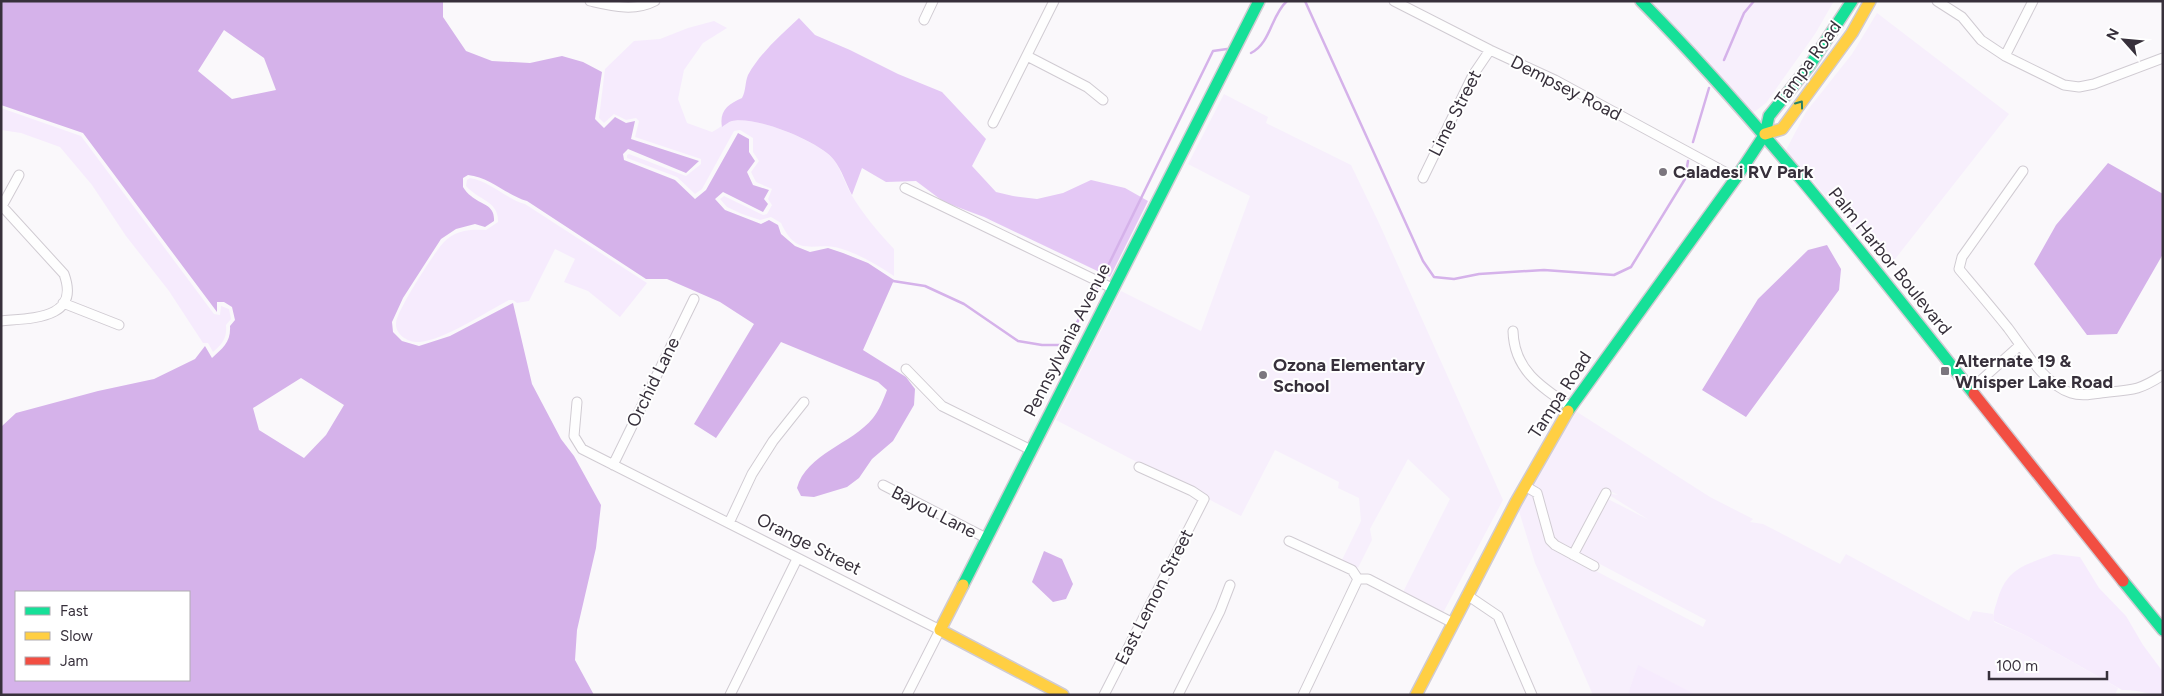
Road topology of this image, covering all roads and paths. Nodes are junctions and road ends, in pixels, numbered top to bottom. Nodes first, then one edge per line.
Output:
1 (590, 1) edge
2 (655, 1) edge
3 (933, 1) edge
4 (1054, 1) edge
5 (1259, 1) edge
6 (1394, 1) edge
7 (1641, 1) edge
8 (1852, 1) edge
9 (1870, 1) edge
10 (1937, 1) edge
11 (2033, 1) edge
12 (924, 20) dead end
13 (1490, 50) junction
14 (1027, 56) junction
15 (2005, 56) junction
16 (2163, 58) edge
17 (1103, 100) dead end
18 (993, 123) dead end
19 (1765, 134) junction
20 (2023, 171) dead end
21 (19, 175) dead end
22 (1423, 178) dead end
23 (1736, 178) junction
24 (905, 188) dead end
25 (2, 206) edge
26 (1112, 288) junction
27 (694, 299) dead end
28 (64, 303) junction
29 (1, 321) edge
30 (119, 325) dead end
31 (1513, 331) dead end
32 (2019, 346) junction
33 (906, 369) dead end
34 (2163, 375) edge
35 (1970, 390) junction
36 (577, 402) dead end
37 (804, 402) dead end
38 (1571, 407) junction
39 (1031, 450) junction
40 (613, 465) junction
41 (1139, 467) dead end
42 (883, 485) dead end
43 (1525, 486) junction
44 (1606, 493) dead end
45 (729, 523) junction
46 (986, 538) junction
47 (1289, 541) dead end
48 (1573, 555) junction
49 (797, 559) junction
50 (1594, 566) dead end
51 (1358, 579) junction
52 (1230, 585) dead end
53 (1467, 596) junction
54 (1453, 623) junction
55 (940, 630) junction
56 (2163, 630) edge
57 (730, 695) edge
58 (907, 695) edge
59 (1063, 695) edge
60 (1104, 695) edge
61 (1178, 695) edge
62 (1303, 695) edge
63 (1416, 695) edge
64 (1532, 695) edge

1 - 2 street
3 - 12 street
4 - 14 street
5 - 26 street, Pennsylvania Avenue
6 - 13 street, Dempsey Road
7 - 19 street, Palm Harbor Boulevard
8 - 19 street, Tampa Road
19 -> 9 street, Tampa Road
10 - 15 street
11 - 15 street
13 - 22 street, Lime Street
13 - 23 street, Dempsey Road
14 - 17 street
14 - 18 street
15 - 16 street
19 - 23 street, Tampa Road
19 - 35 street, Palm Harbor Boulevard
20 - 32 street
21 - 25 street
23 - 38 street, Tampa Road
24 - 26 street
25 - 28 street
26 - 39 street, Pennsylvania Avenue
27 - 40 street, Orchid Lane
28 - 29 street
28 - 30 street
31 - 38 street
32 - 34 street
32 - 35 street
33 - 39 street
35 - 56 street, Palm Harbor Boulevard
36 - 40 street, Orange Street
37 - 45 street
38 - 43 street, Tampa Road
39 - 46 street, Pennsylvania Avenue
40 - 45 street, Orange Street
41 - 60 street, East Lemon Street
42 - 46 street, Bayou Lane
43 - 48 street
43 - 53 street, Tampa Road
44 - 48 street
45 - 49 street, Orange Street
46 - 55 street, Pennsylvania Avenue
47 - 51 street
48 - 50 street
49 - 55 street, Orange Street
49 - 57 street
51 - 54 street
51 - 62 street
52 - 61 street
53 - 54 street, Tampa Road
53 - 64 street
54 - 63 street, Tampa Road
55 - 58 street, Pennsylvania Avenue
55 - 59 street, Orange Street

